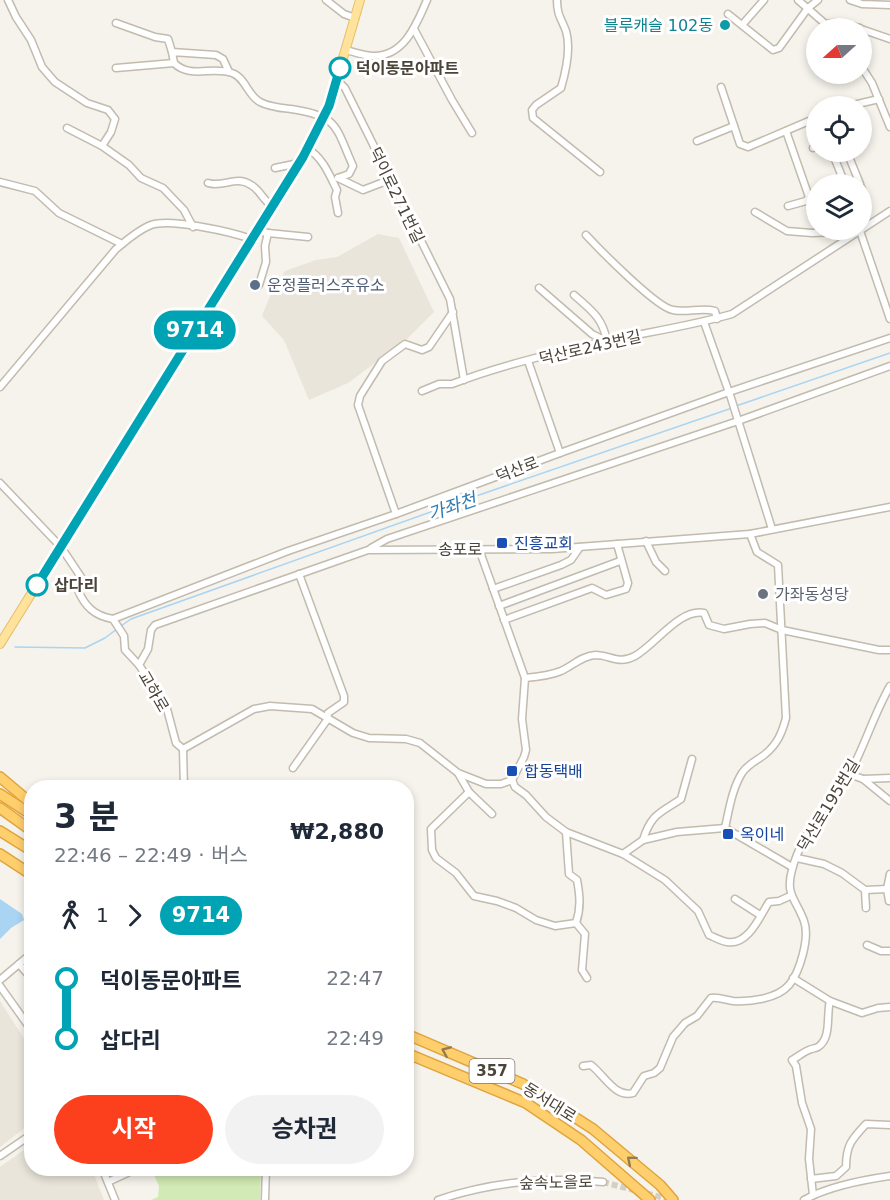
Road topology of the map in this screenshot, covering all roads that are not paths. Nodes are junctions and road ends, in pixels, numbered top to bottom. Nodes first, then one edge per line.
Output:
1 (8, 0) edge
2 (326, 0) edge
3 (360, 0) edge
4 (427, 0) edge
5 (557, 0) edge
6 (764, 0) edge
7 (798, 0) edge
8 (818, 0) edge
9 (850, 0) edge
10 (890, 5) edge
11 (808, 8) junction
12 (728, 14) dead end
13 (355, 18) junction
14 (819, 18) edge
15 (116, 23) dead end
16 (742, 25) junction
17 (414, 29) junction
18 (872, 33) edge
19 (890, 39) edge
20 (345, 50) junction
21 (172, 52) junction
22 (174, 63) junction
23 (116, 68) dead end
24 (229, 72) junction
25 (337, 80) junction
26 (871, 84) edge
27 (721, 87) dead end
28 (879, 99) junction
29 (872, 101) edge
30 (324, 116) junction
31 (806, 122) edge
32 (734, 126) junction
33 (890, 127) edge
34 (67, 128) dead end
35 (786, 131) junction
36 (472, 133) dead end
37 (696, 141) dead end
38 (102, 146) junction
39 (308, 148) junction
40 (851, 162) edge
41 (299, 163) junction
42 (275, 168) dead end
43 (600, 172) dead end
44 (856, 174) edge
45 (335, 179) junction
46 (389, 180) junction
47 (0, 182) edge
48 (208, 183) dead end
49 (272, 206) junction
50 (788, 206) dead end
51 (890, 211) edge
52 (755, 212) dead end
53 (339, 213) dead end
54 (872, 223) edge
55 (193, 227) junction
56 (256, 231) junction
57 (268, 233) junction
58 (806, 233) edge
59 (586, 235) dead end
60 (308, 237) dead end
61 (251, 239) junction
62 (846, 240) edge
63 (863, 240) edge
64 (122, 244) junction
65 (259, 285) dead end
66 (539, 288) dead end
67 (574, 295) dead end
68 (453, 312) junction
69 (717, 319) junction
70 (890, 319) edge
71 (704, 322) junction
72 (890, 338) edge
73 (606, 341) junction
74 (528, 361) junction
75 (890, 366) edge
76 (464, 380) junction
77 (0, 387) edge
78 (422, 391) dead end
79 (730, 395) junction
80 (737, 419) junction
81 (560, 453) junction
82 (0, 483) edge
83 (890, 507) edge
84 (396, 514) junction
85 (772, 529) junction
86 (750, 534) junction
87 (646, 541) junction
88 (617, 544) junction
89 (580, 547) junction
90 (61, 548) junction
91 (479, 549) junction
92 (368, 550) junction
93 (620, 561) junction
94 (665, 572) dead end
95 (298, 574) junction
96 (493, 589) junction
97 (499, 606) junction
98 (113, 620) junction
99 (504, 620) junction
100 (782, 630) junction
101 (0, 644) edge
102 (890, 650) edge
103 (139, 664) junction
104 (525, 678) junction
105 (890, 687) edge
106 (327, 718) junction
107 (183, 749) junction
108 (692, 759) dead end
109 (292, 768) dead end
110 (458, 773) junction
111 (849, 774) junction
112 (0, 777) edge
113 (890, 778) edge
114 (863, 779) junction
115 (184, 780) edge
116 (512, 780) junction
117 (469, 792) junction
118 (0, 794) edge
119 (24, 797) edge
120 (890, 801) edge
121 (0, 810) edge
122 (24, 810) edge
123 (492, 814) dead end
124 (24, 826) edge
125 (725, 828) junction
126 (0, 830) edge
127 (566, 832) junction
128 (643, 840) junction
129 (24, 846) edge
130 (0, 854) edge
131 (623, 854) junction
132 (797, 858) junction
133 (792, 867) junction
134 (24, 870) edge
135 (890, 874) edge
136 (887, 889) junction
137 (865, 890) junction
138 (790, 896) junction
139 (735, 899) dead end
140 (889, 901) edge
141 (866, 908) dead end
142 (760, 915) junction
143 (576, 923) junction
144 (867, 945) dead end
145 (890, 951) edge
146 (24, 960) edge
147 (19, 964) junction
148 (24, 970) edge
149 (588, 978) dead end
150 (793, 978) junction
151 (0, 980) edge
152 (0, 986) edge
153 (830, 1001) junction
154 (890, 1007) edge
155 (24, 1019) edge
156 (414, 1037) edge
157 (414, 1056) edge
158 (583, 1066) dead end
159 (890, 1125) edge
160 (24, 1140) edge
161 (0, 1156) edge
162 (105, 1176) edge
163 (120, 1176) edge
164 (266, 1176) edge
165 (890, 1176) edge
166 (811, 1179) junction
167 (108, 1182) junction
168 (603, 1182) tunnel mouth
169 (813, 1195) junction
170 (115, 1200) edge
171 (265, 1200) edge
172 (438, 1200) edge
173 (650, 1200) edge
174 (673, 1200) edge
175 (804, 1200) edge

1 - 38 street
2 - 13 street
3 - 13 main road
4 - 17 street
5 - 43 street
6 - 16 street
7 - 11 street
8 - 11 street
9 - 10 street
11 - 14 street
11 - 16 street
12 - 16 street
13 - 20 main road
15 - 21 street
17 - 20 street
17 - 36 street
18 - 19 street
20 - 25 main road
21 - 22 street
21 - 24 street
22 - 23 street
22 - 24 street
24 - 30 street
25 - 30 main road
25 - 46 street, 덕이로271번길
26 - 28 street
27 - 32 street
28 - 29 street
28 - 33 street
30 - 39 main road
30 - 45 street
31 - 35 street
32 - 35 street
32 - 37 street
34 - 38 street
35 - 50 street
38 - 55 street
39 - 41 main road
39 - 45 street
40 - 44 street
41 - 42 street
41 - 49 main road
45 - 46 street
45 - 53 street
46 - 68 street, 덕이로271번길
47 - 64 street
48 - 49 street
49 - 56 main road
51 - 54 street, 덕산로243번길
52 - 58 street
55 - 61 street
55 - 64 street
56 - 57 street
56 - 61 main road
57 - 60 street
57 - 65 street
59 - 69 street
61 - 90 main road
62 - 69 street, 덕산로243번길
63 - 70 street
64 - 77 street
66 - 73 street
67 - 73 street
68 - 76 street, 덕이로271번길
68 - 84 street
69 - 71 street, 덕산로243번길
71 - 73 street, 덕산로243번길
71 - 79 street
72 - 79 street, 덕산로
73 - 74 street, 덕산로243번길
74 - 76 street, 덕산로243번길
74 - 81 street
75 - 80 street, 덕산로
76 - 78 street, 덕산로243번길
79 - 80 street
79 - 81 street, 덕산로
80 - 85 street
80 - 92 street, 덕산로
81 - 84 street, 덕산로
82 - 90 street, 교하로
83 - 85 street, 송포로
84 - 98 street, 덕산로
85 - 86 street, 송포로
86 - 87 street, 송포로
86 - 100 street
87 - 88 street, 송포로
87 - 94 street
88 - 89 street, 송포로
88 - 93 street
89 - 91 street, 송포로
89 - 96 street
90 - 98 street, 교하로
90 - 101 main road
91 - 92 street, 송포로
91 - 96 street
92 - 95 street, 송포로
93 - 97 street
93 - 99 street
95 - 103 street, 송포로
95 - 106 street
96 - 97 street
97 - 99 street
98 - 103 street, 교하로
99 - 104 street
100 - 102 street
100 - 104 street
100 - 125 street
103 - 107 street, 교하로
104 - 116 street
105 - 111 street, 덕산로195번길
106 - 107 street
106 - 109 street
106 - 110 street
107 - 115 street, 교하로
108 - 128 street
110 - 116 street
110 - 117 street
111 - 114 street
111 - 132 street, 덕산로195번길
112 - 119 highway
113 - 114 street
114 - 120 street
116 - 127 street
117 - 123 street
117 - 143 street
118 - 122 highway
121 - 124 highway
125 - 128 street
125 - 133 street
126 - 129 highway
127 - 131 street
127 - 143 street
128 - 131 street
130 - 134 highway
131 - 142 street
132 - 133 street, 덕산로195번길
132 - 137 street, 덕산로195번길
133 - 138 street, 덕산로195번길
135 - 136 street
136 - 137 street
136 - 140 street
137 - 141 street
138 - 142 street
138 - 150 street
139 - 142 street
143 - 149 street
144 - 145 street
146 - 147 street
147 - 148 street
147 - 151 street
150 - 153 street
150 - 158 street
152 - 155 street
153 - 154 street
153 - 166 street
174 -> 156 highway, 동서대로 / 357
157 - 173 highway, 동서대로 / 357
159 - 166 street
160 - 161 street
162 - 167 street
163 - 167 street
164 - 171 street
165 - 169 street
166 - 169 street
167 - 170 street
168 - 172 street, 숲속노을로
169 - 175 street

